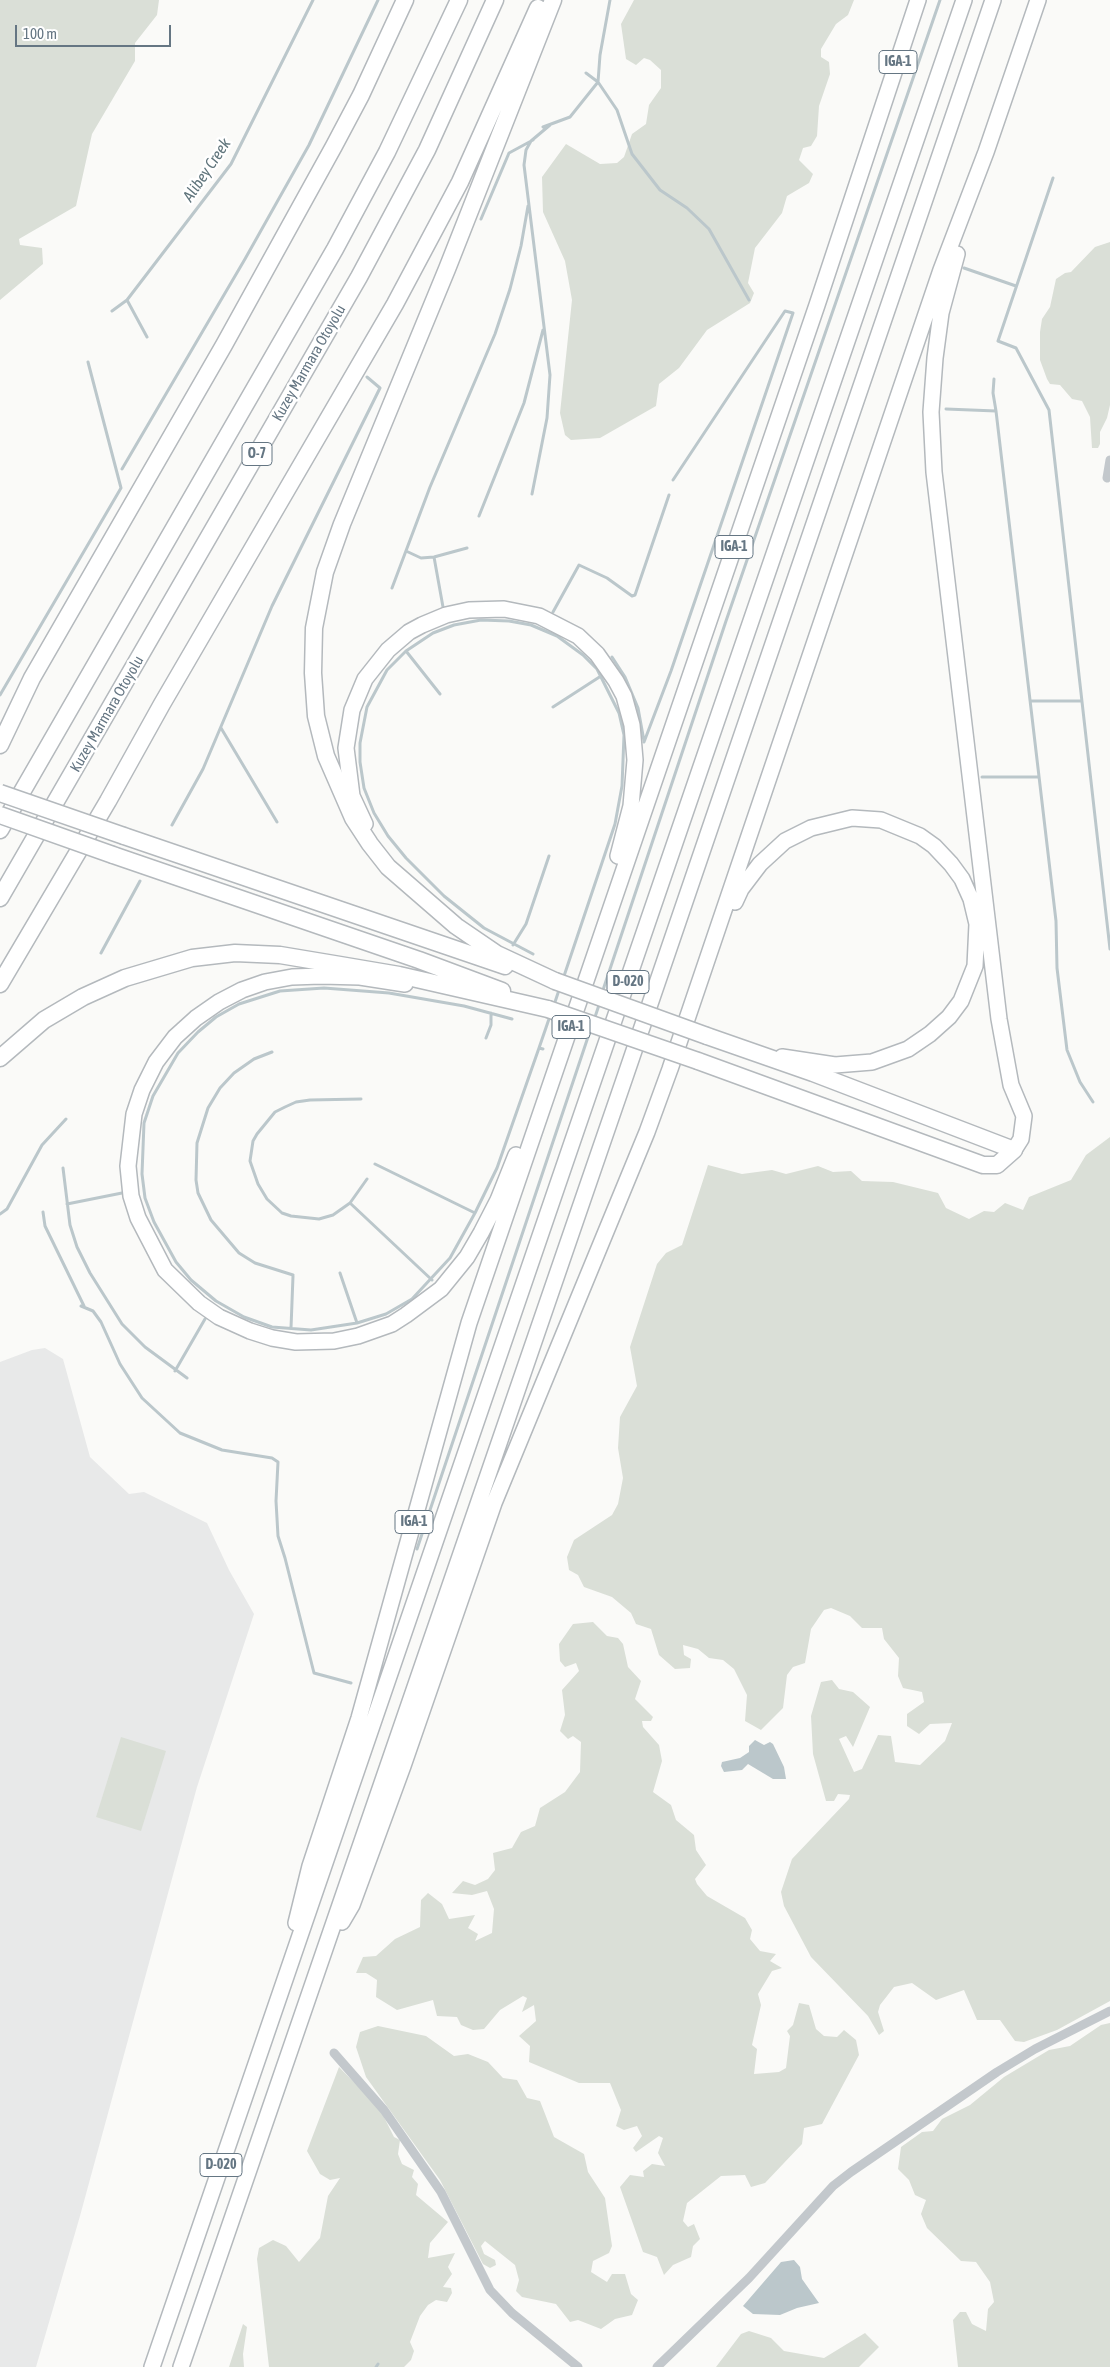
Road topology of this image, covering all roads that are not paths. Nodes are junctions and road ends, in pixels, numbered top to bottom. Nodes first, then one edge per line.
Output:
1 (405, 0) edge
2 (459, 0) edge
3 (495, 0) edge
4 (541, 0) edge
5 (553, 0) edge
6 (918, 0) edge
7 (964, 0) edge
8 (993, 0) edge
9 (1038, 0) edge
10 (986, 152) junction
11 (1110, 460) edge
12 (1107, 478) dead end
13 (32, 678) junction
14 (0, 719) edge
15 (0, 744) edge
16 (0, 793) edge
17 (0, 815) edge
18 (0, 830) edge
19 (408, 884) junction
20 (0, 898) edge
21 (591, 970) junction
22 (555, 981) junction
23 (0, 984) edge
24 (461, 991) junction
25 (698, 991) junction
26 (548, 1009) junction
27 (756, 1053) junction
28 (0, 1058) edge
29 (551, 1084) junction
30 (1014, 1150) junction
31 (322, 1958) junction
32 (290, 1964) junction
33 (1110, 2011) edge
34 (334, 2053) dead end
35 (152, 2367) edge
36 (181, 2367) edge
37 (578, 2367) edge
38 (657, 2367) edge

1 - 13 highway
2 - 18 highway, O-7
3 - 20 highway, Kuzey Marmara Otoyolu / O-7
4 - 23 highway
5 - 19 highway
6 - 21 highway, IGA-1
7 - 32 highway, D-020
8 - 31 highway, D-020
9 - 10 highway
10 - 25 highway
10 - 30 highway
11 - 12 street
13 - 14 highway
13 - 15 highway
16 - 22 highway, bridge
17 - 26 highway, bridge
19 - 21 highway, IGA-1
19 - 22 highway, IGA-1
21 - 29 highway, IGA-1
22 - 27 highway, bridge
24 - 26 highway
24 - 28 highway
24 - 29 highway
25 - 27 highway
25 - 31 highway
26 - 30 highway, bridge
27 - 30 highway
29 - 32 highway, IGA-1
31 - 36 highway, D-020
32 - 35 highway, D-020
33 - 38 street
34 - 37 street

